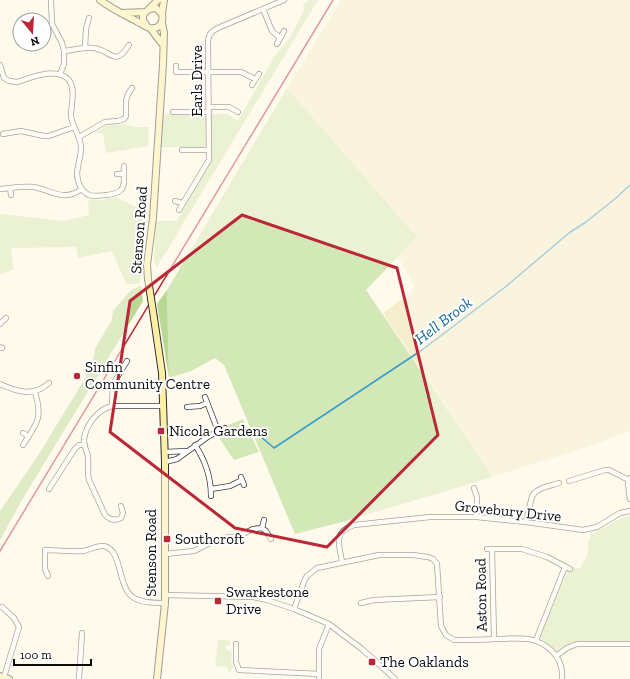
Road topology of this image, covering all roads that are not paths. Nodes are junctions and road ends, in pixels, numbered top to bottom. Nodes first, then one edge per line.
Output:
1 (51, 0) edge
2 (100, 0) edge
3 (158, 0) edge
4 (164, 0) edge
5 (284, 0) edge
6 (263, 9) junction
7 (147, 10) junction
8 (52, 12) edge
9 (120, 13) junction
10 (162, 14) junction
11 (90, 18) dead end
12 (162, 22) junction
13 (52, 24) edge
14 (148, 27) junction
15 (284, 31) dead end
16 (280, 38) junction
17 (277, 44) dead end
18 (129, 45) dead end
19 (163, 45) junction
20 (85, 48) junction
21 (64, 51) junction
22 (124, 53) junction
23 (129, 56) dead end
24 (0, 66) edge
25 (176, 66) dead end
26 (208, 72) junction
27 (60, 74) junction
28 (259, 74) dead end
29 (256, 79) junction
30 (252, 85) dead end
31 (132, 88) dead end
32 (123, 91) dead end
33 (128, 94) junction
34 (209, 109) junction
35 (173, 112) dead end
36 (238, 112) dead end
37 (74, 126) junction
38 (3, 134) dead end
39 (79, 137) junction
40 (182, 150) dead end
41 (209, 150) junction
42 (124, 166) dead end
43 (117, 174) dead end
44 (123, 174) junction
45 (10, 188) junction
46 (0, 189) edge
47 (82, 189) junction
48 (11, 195) dead end
49 (175, 201) dead end
50 (182, 203) junction
51 (179, 210) dead end
52 (6, 318) dead end
53 (0, 324) edge
54 (127, 361) dead end
55 (49, 383) dead end
56 (0, 384) edge
57 (35, 392) junction
58 (205, 397) dead end
59 (207, 403) junction
60 (112, 406) junction
61 (163, 406) junction
62 (187, 407) dead end
63 (225, 428) dead end
64 (218, 431) junction
65 (23, 433) dead end
66 (28, 436) junction
67 (23, 445) dead end
68 (85, 445) junction
69 (195, 445) junction
70 (165, 452) junction
71 (186, 452) junction
72 (165, 462) junction
73 (630, 479) edge
74 (242, 481) dead end
75 (569, 481) dead end
76 (559, 483) dead end
77 (474, 488) dead end
78 (49, 489) dead end
79 (211, 489) junction
80 (211, 496) dead end
81 (630, 499) edge
82 (121, 506) dead end
83 (630, 511) edge
84 (477, 517) junction
85 (264, 520) dead end
86 (526, 522) junction
87 (262, 528) junction
88 (271, 539) dead end
89 (165, 554) junction
90 (342, 562) junction
91 (48, 576) dead end
92 (165, 595) junction
93 (440, 597) junction
94 (361, 603) dead end
95 (165, 604) junction
96 (2, 607) dead end
97 (294, 609) junction
98 (329, 624) junction
99 (82, 633) dead end
100 (494, 639) junction
101 (536, 640) junction
102 (236, 644) dead end
103 (630, 644) edge
104 (556, 656) junction
105 (319, 676) edge
106 (4, 677) edge
107 (79, 679) edge
108 (157, 679) edge
109 (395, 679) edge
110 (562, 679) edge

1 - 8 street
2 - 9 street
3 - 7 street
4 - 10 street
5 - 6 street, Earls Drive
6 - 16 street
6 - 26 street, Earls Drive
7 - 9 street
7 - 10 street
7 - 14 street
9 - 14 street
10 - 12 street
11 - 20 street
12 - 14 street
12 - 19 street, Stenson Road
13 - 21 street
14 - 19 street
15 - 16 street
16 - 17 street
18 - 22 street
19 - 61 street, Stenson Road, bridge
20 - 21 street
20 - 22 street
21 - 27 street
22 - 23 street
24 - 27 street
25 - 26 street
26 - 29 street
26 - 34 street, Earls Drive
27 - 37 street
28 - 29 street
29 - 30 street
31 - 33 street
32 - 33 street
33 - 39 street
34 - 35 street
34 - 36 street
34 - 41 street, Earls Drive
37 - 38 street
37 - 39 street
39 - 47 street
40 - 41 street
41 - 50 street, Earls Drive
42 - 44 street
43 - 44 street
44 - 47 street
45 - 46 street
45 - 47 street
45 - 48 street
49 - 50 street
50 - 51 street, Earls Drive
52 - 53 street
54 - 60 street
55 - 57 street
56 - 57 street
57 - 66 street
58 - 59 street
59 - 62 street
59 - 64 street
60 - 61 street
60 - 68 street
61 - 70 street, Stenson Road
63 - 64 street
64 - 69 street
65 - 66 street
66 - 67 street
68 - 78 street
68 - 82 street
69 - 71 street
69 - 79 street
70 - 71 street
70 - 72 street, Stenson Road
71 - 72 street
72 - 89 street, Stenson Road
73 - 75 street
73 - 81 street
74 - 79 street
76 - 86 street
77 - 84 street
79 - 80 street
83 - 86 street, Grovebury Drive
84 - 86 street, Grovebury Drive
84 - 90 street, Grovebury Drive
85 - 87 street
87 - 88 street
87 - 89 street
89 - 92 street, Stenson Road
90 - 93 street
90 - 97 street
91 - 95 street
92 - 95 street, Stenson Road
92 - 97 street
93 - 94 street
93 - 100 street
95 - 108 street, Stenson Road
96 - 106 street
97 - 98 street
98 - 105 street
98 - 109 street
99 - 107 street
100 - 101 street
100 - 101 street, Aston Road
101 - 104 street
102 - 105 street
103 - 104 street
104 - 110 street

